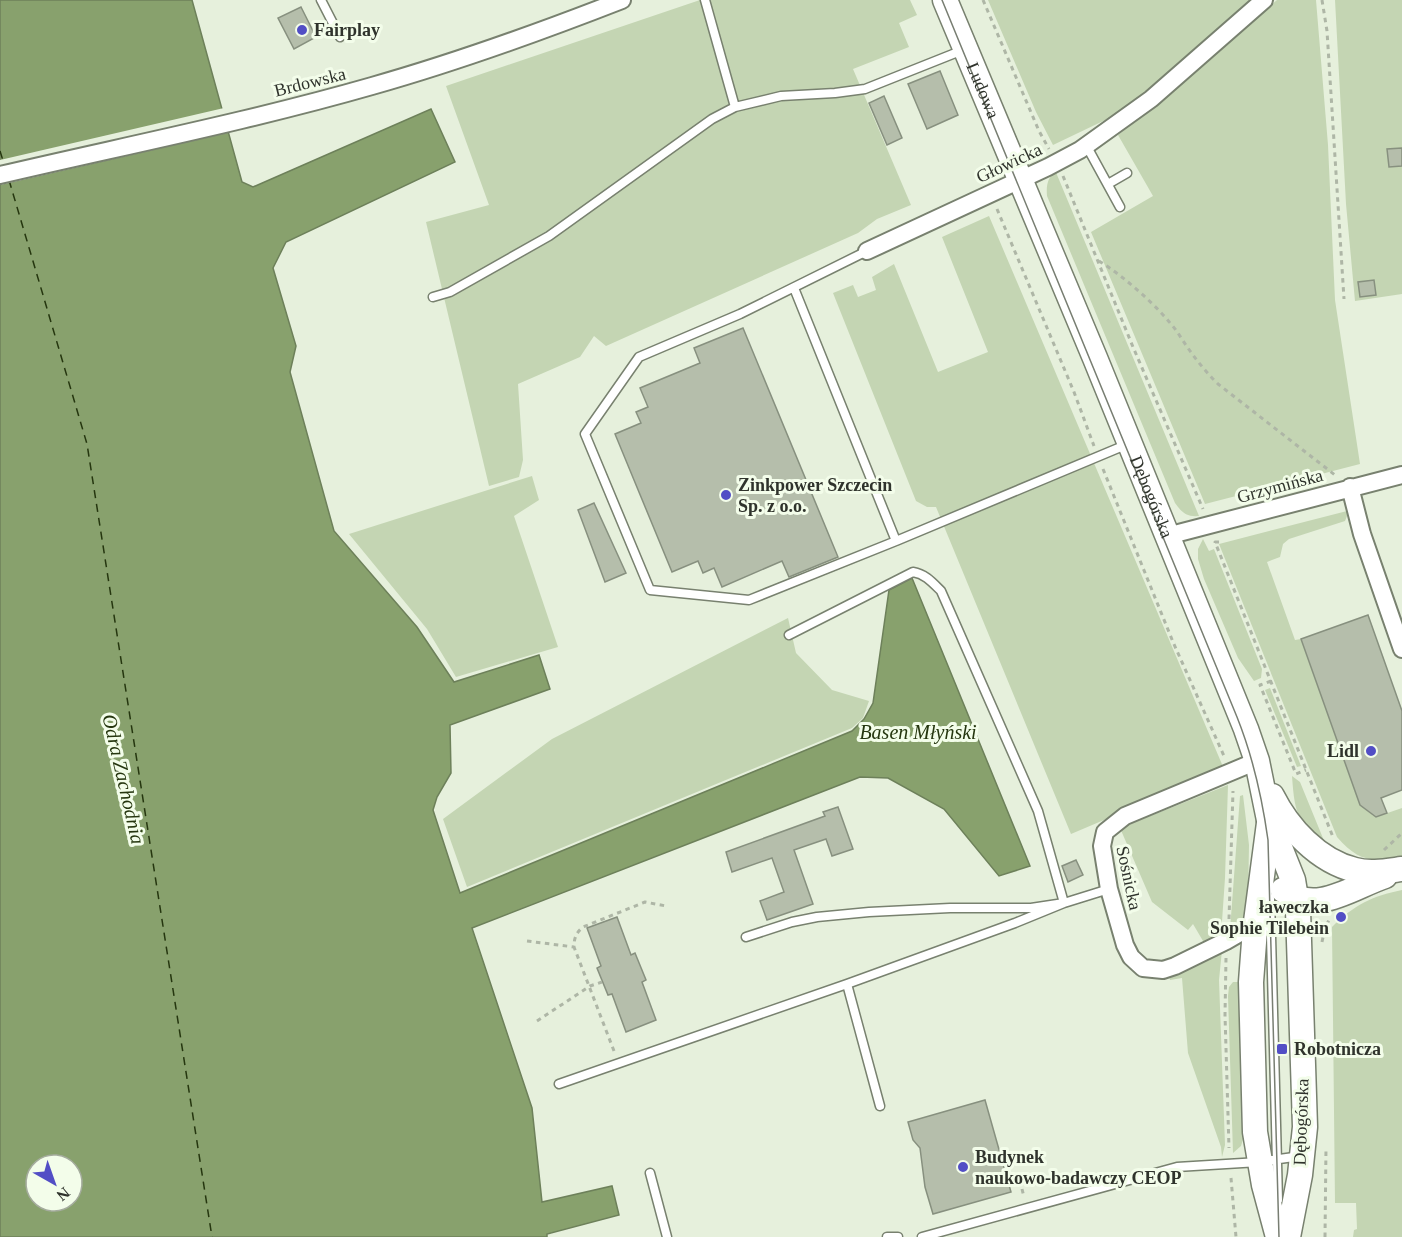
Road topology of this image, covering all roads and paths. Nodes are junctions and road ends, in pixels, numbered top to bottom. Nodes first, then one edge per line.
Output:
1 (321, 0) edge
2 (622, 0) edge
3 (705, 0) edge
4 (945, 0) edge
5 (982, 0) edge
6 (1264, 0) edge
7 (1322, 0) edge
8 (340, 37) dead end
9 (966, 49) junction
10 (735, 107) junction
11 (1086, 145) junction
12 (1057, 162) junction
13 (1126, 173) dead end
14 (0, 175) edge
15 (1021, 180) junction
16 (1108, 184) junction
17 (1120, 207) dead end
18 (997, 209) dead end
19 (867, 251) joint
20 (1098, 261) junction
21 (794, 288) junction
22 (433, 297) dead end
23 (1344, 299) dead end
24 (1130, 444) junction
25 (1098, 457) junction
26 (1402, 475) edge
27 (1335, 476) dead end
28 (1350, 487) junction
29 (1202, 509) dead end
30 (1167, 536) junction
31 (896, 541) junction
32 (1215, 542) dead end
33 (789, 635) dead end
34 (1402, 649) edge
35 (1271, 681) junction
36 (1257, 761) junction
37 (1306, 770) junction
38 (1231, 771) junction
39 (1268, 830) junction
40 (1402, 833) edge
41 (1335, 840) dead end
42 (1382, 852) dead end
43 (1402, 871) edge
44 (1109, 889) junction
45 (1295, 897) junction
46 (1332, 898) junction
47 (1064, 903) junction
48 (666, 906) dead end
49 (1263, 916) junction
50 (746, 937) dead end
51 (527, 941) dead end
52 (1226, 941) junction
53 (574, 947) junction
54 (1299, 954) junction
55 (602, 982) dead end
56 (847, 984) junction
57 (590, 986) junction
58 (537, 1021) dead end
59 (618, 1063) junction
60 (559, 1084) dead end
61 (880, 1106) dead end
62 (1229, 1148) dead end
63 (1302, 1156) junction
64 (1268, 1160) junction
65 (650, 1173) dead end
66 (1231, 1178) dead end
67 (668, 1237) edge
68 (887, 1237) edge
69 (898, 1237) edge
70 (921, 1237) edge
71 (1236, 1237) edge
72 (1278, 1237) edge
73 (1287, 1237) edge

1 - 8 lane
2 - 14 street, Brdowska
3 - 10 lane
4 - 9 street, Ludowa
5 - 12 path
6 - 11 street, Głowicka
7 - 23 path
9 - 10 lane
9 - 15 street, Ludowa
10 - 22 lane
11 - 12 street, Głowicka
11 - 16 lane
12 - 15 street, Głowicka
12 - 20 path
13 - 16 lane
15 - 19 street, Głowicka
15 - 24 street, Dębogórska
16 - 17 lane
18 - 25 path
19 - 21 lane, Głowicka
20 - 27 path
20 - 29 path
21 - 31 lane
21 - 31 lane, Głowicka
24 - 25 lane
24 - 30 street, Dębogórska
25 - 31 lane
25 - 38 path
26 - 28 street, Grzymińska
28 - 30 street, Grzymińska
28 - 34 street
30 - 36 street, Dębogórska
32 - 35 path
33 - 47 lane
35 - 37 path
35 - 37 path
36 - 38 street, Sośnicka
36 - 39 street, Dębogórska
36 - 43 street
37 - 41 path
38 - 44 street, Sośnicka
38 - 52 path
39 - 45 street, Dębogórska
39 - 49 street, Dębogórska
40 - 42 path
43 - 45 street
43 - 46 street
44 - 47 lane
44 - 52 street, Sośnicka
45 - 46 street
45 - 49 street
45 - 54 street, Dębogórska
46 - 54 street
47 - 50 lane
47 - 56 lane
48 - 53 path
49 - 52 street, Sośnicka
49 - 64 street, Dębogórska
51 - 53 path
52 - 62 path
53 - 57 path
54 - 63 street, Dębogórska
55 - 57 path
56 - 59 lane
56 - 61 lane
57 - 58 path
57 - 59 path
59 - 60 lane
63 - 64 lane
63 - 73 street, Dębogórska
64 - 70 lane
64 - 72 street, Dębogórska
65 - 67 lane
66 - 71 path
68 - 69 lane

